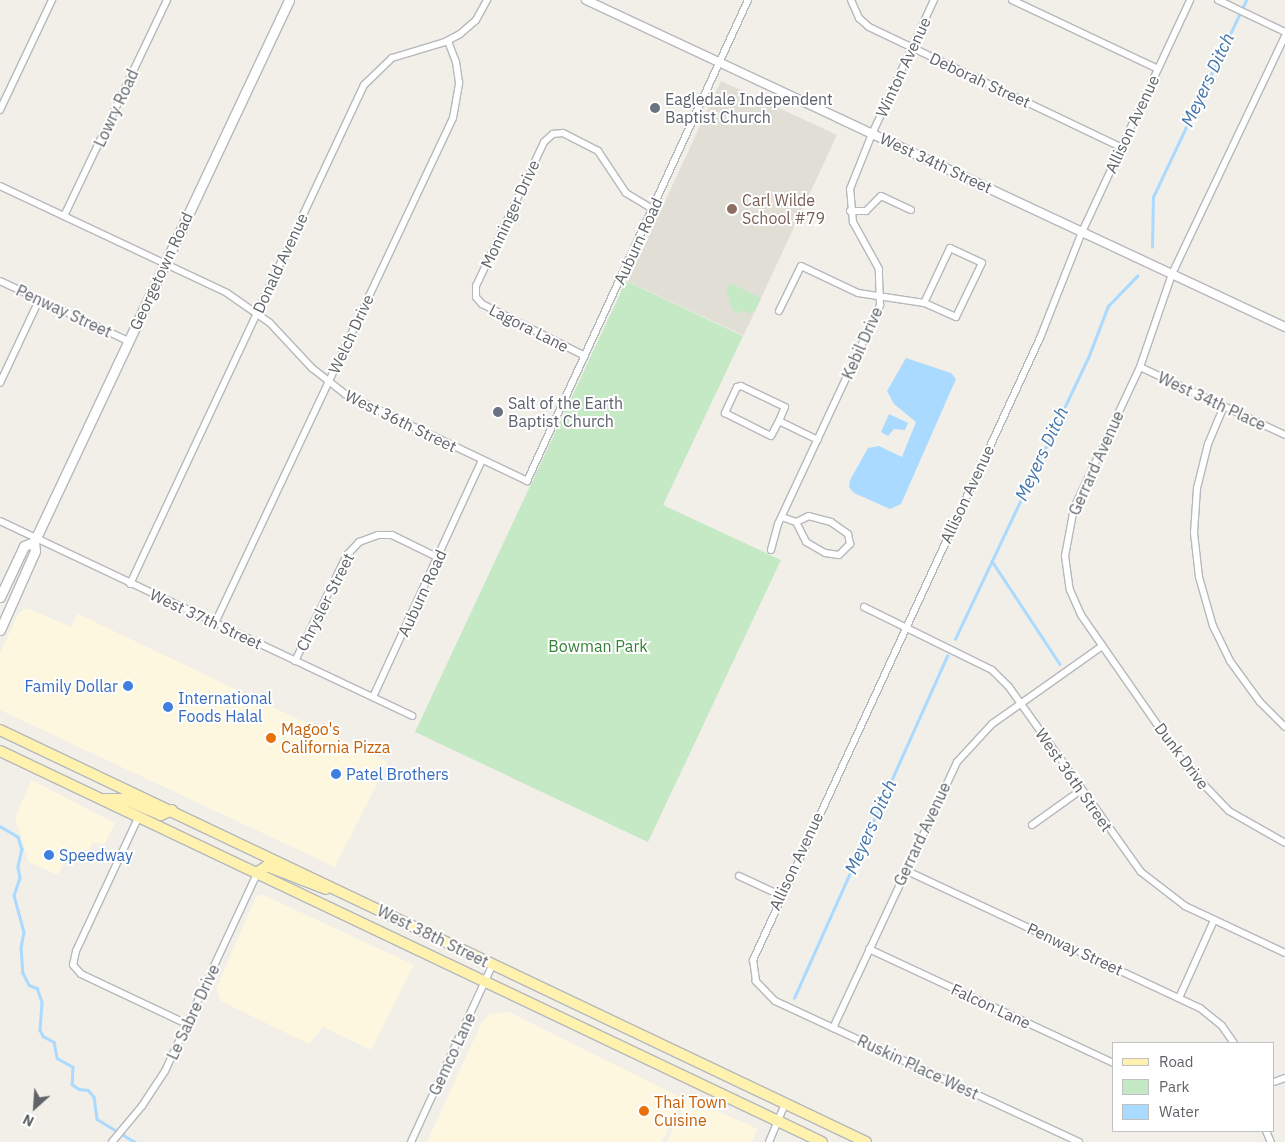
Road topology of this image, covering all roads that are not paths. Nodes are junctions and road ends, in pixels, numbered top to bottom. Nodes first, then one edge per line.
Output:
1 (52, 0) edge
2 (167, 0) edge
3 (288, 0) edge
4 (487, 0) edge
5 (586, 0) edge
6 (748, 0) edge
7 (851, 0) edge
8 (934, 0) edge
9 (1012, 0) edge
10 (1190, 0) edge
11 (1218, 0) edge
12 (1285, 32) edge
13 (1285, 36) edge
14 (448, 41) junction
15 (912, 48) junction
16 (719, 62) junction
17 (1158, 69) junction
18 (0, 110) edge
19 (872, 134) junction
20 (1121, 147) junction
21 (0, 186) edge
22 (653, 208) junction
23 (911, 210) dead end
24 (850, 211) junction
25 (64, 216) junction
26 (1082, 232) junction
27 (165, 263) junction
28 (1172, 274) junction
29 (0, 281) edge
30 (476, 297) joint
31 (881, 297) junction
32 (39, 300) junction
33 (924, 302) junction
34 (780, 311) dead end
35 (258, 313) junction
36 (1285, 327) edge
37 (128, 341) junction
38 (585, 356) junction
39 (1140, 367) junction
40 (328, 382) junction
41 (0, 383) edge
42 (1224, 406) junction
43 (778, 421) junction
44 (1285, 435) edge
45 (818, 440) junction
46 (482, 460) junction
47 (527, 481) joint
48 (782, 516) junction
49 (0, 521) edge
50 (796, 522) junction
51 (35, 540) junction
52 (771, 550) dead end
53 (439, 558) junction
54 (130, 584) junction
55 (0, 597) edge
56 (864, 607) dead end
57 (215, 623) junction
58 (905, 626) junction
59 (0, 630) edge
60 (1102, 646) junction
61 (295, 661) junction
62 (373, 697) junction
63 (1020, 704) junction
64 (412, 716) dead end
65 (1285, 728) edge
66 (0, 730) edge
67 (0, 751) edge
68 (1081, 790) junction
69 (102, 799) junction
70 (172, 810) junction
71 (139, 816) junction
72 (1032, 825) dead end
73 (1285, 843) edge
74 (905, 870) junction
75 (258, 872) junction
76 (739, 876) dead end
77 (349, 895) junction
78 (780, 895) junction
79 (1214, 920) junction
80 (869, 949) junction
81 (1285, 953) edge
82 (492, 966) junction
83 (485, 982) junction
84 (759, 987) joint
85 (1179, 998) junction
86 (187, 1024) junction
87 (833, 1028) junction
88 (1233, 1042) edge
89 (1112, 1063) edge
90 (785, 1104) junction
91 (778, 1122) junction
92 (112, 1142) edge
93 (411, 1142) edge
94 (769, 1142) edge
95 (822, 1142) edge
96 (866, 1142) edge
97 (1079, 1142) edge

1 - 18 street
2 - 25 street, Lowry Road
3 - 27 main road, Georgetown Road
4 - 14 street, Donald Avenue
5 - 16 street, West 34th Street
6 - 16 street, Auburn Road
7 - 15 street, Deborah Street
8 - 15 street, Winton Avenue
9 - 17 street
10 - 17 street, Allison Avenue
11 - 12 street
13 - 28 street, Gerrard Avenue
14 - 35 street, Donald Avenue
14 - 40 street, Welch Drive
15 - 19 street, Winton Avenue
15 - 20 street, Deborah Street
16 - 19 street, West 34th Street
16 - 22 street, Auburn Road
17 - 20 street, Allison Avenue
19 - 24 street, Kebil Drive
19 - 26 street, West 34th Street
20 - 26 street, Allison Avenue
21 - 25 street, West 36th Street
22 - 30 street, Monninger Drive
22 - 38 street, Auburn Road
23 - 24 street
24 - 31 street, Kebil Drive
25 - 27 street, West 36th Street
26 - 28 street, West 34th Street
26 - 58 street, Allison Avenue
27 - 35 street, West 36th Street
27 - 37 main road, Georgetown Road
28 - 36 street, West 34th Street
28 - 39 street, Gerrard Avenue
29 - 32 street, Penway Street
30 - 38 street, Lagora Lane
31 - 33 street
31 - 34 street
31 - 45 street, Kebil Drive
32 - 37 street, Penway Street
32 - 41 street
33 - 33 street
35 - 40 street, West 36th Street
35 - 54 street, Donald Avenue
37 - 51 main road, Georgetown Road
38 - 47 street, Auburn Road
39 - 42 street, West 34th Place
39 - 60 street, Gerrard Avenue
40 - 46 street, West 36th Street
40 - 57 street, Welch Drive
42 - 44 street, West 34th Place
42 - 65 street
43 - 43 street
43 - 45 street
45 - 48 street, Kebil Drive
46 - 47 street, West 36th Street
46 - 53 street, Auburn Road
48 - 50 street
48 - 52 street, Kebil Drive
49 - 51 street, West 37th Street
50 - 50 street
51 - 54 street, West 37th Street
51 - 55 main road, Georgetown Road
51 - 59 main road, Georgetown Road
53 - 61 street, Chrysler Street
53 - 62 street, Auburn Road
54 - 57 street, West 37th Street
56 - 58 street, West 36th Street
57 - 61 street, West 37th Street
58 - 63 street, West 36th Street
58 - 78 street, Allison Avenue
60 - 63 street, Gerrard Avenue
60 - 73 street, Dunk Drive
61 - 62 street, West 37th Street
62 - 64 street, West 37th Street
63 - 68 street, West 36th Street
63 - 74 street, Gerrard Avenue
66 - 70 main road, West 38th Street
67 - 69 main road, West 38th Street
68 - 72 street
68 - 79 street, West 36th Street
69 - 70 main road
69 - 71 main road, West 38th Street
70 - 77 main road, West 38th Street
71 - 75 main road, West 38th Street
71 - 86 street
74 - 80 street, Gerrard Avenue
74 - 85 street, Penway Street
75 - 77 main road
75 - 83 main road, West 38th Street
75 - 86 street, Le Sabre Drive
76 - 78 street
77 - 82 main road, West 38th Street
78 - 84 street, Allison Avenue
79 - 81 street, West 36th Street
79 - 85 street
80 - 87 street, Gerrard Avenue
80 - 89 street, Falcon Lane
82 - 83 street, Gemco Lane
82 - 90 main road, West 38th Street
83 - 91 main road, West 38th Street
83 - 93 street, Gemco Lane
84 - 87 street, Ruskin Place West
85 - 88 street, Penway Street
86 - 92 street, Le Sabre Drive
87 - 97 street, Ruskin Place West
90 - 91 street
90 - 96 main road, West 38th Street
91 - 94 street
91 - 95 main road, West 38th Street

